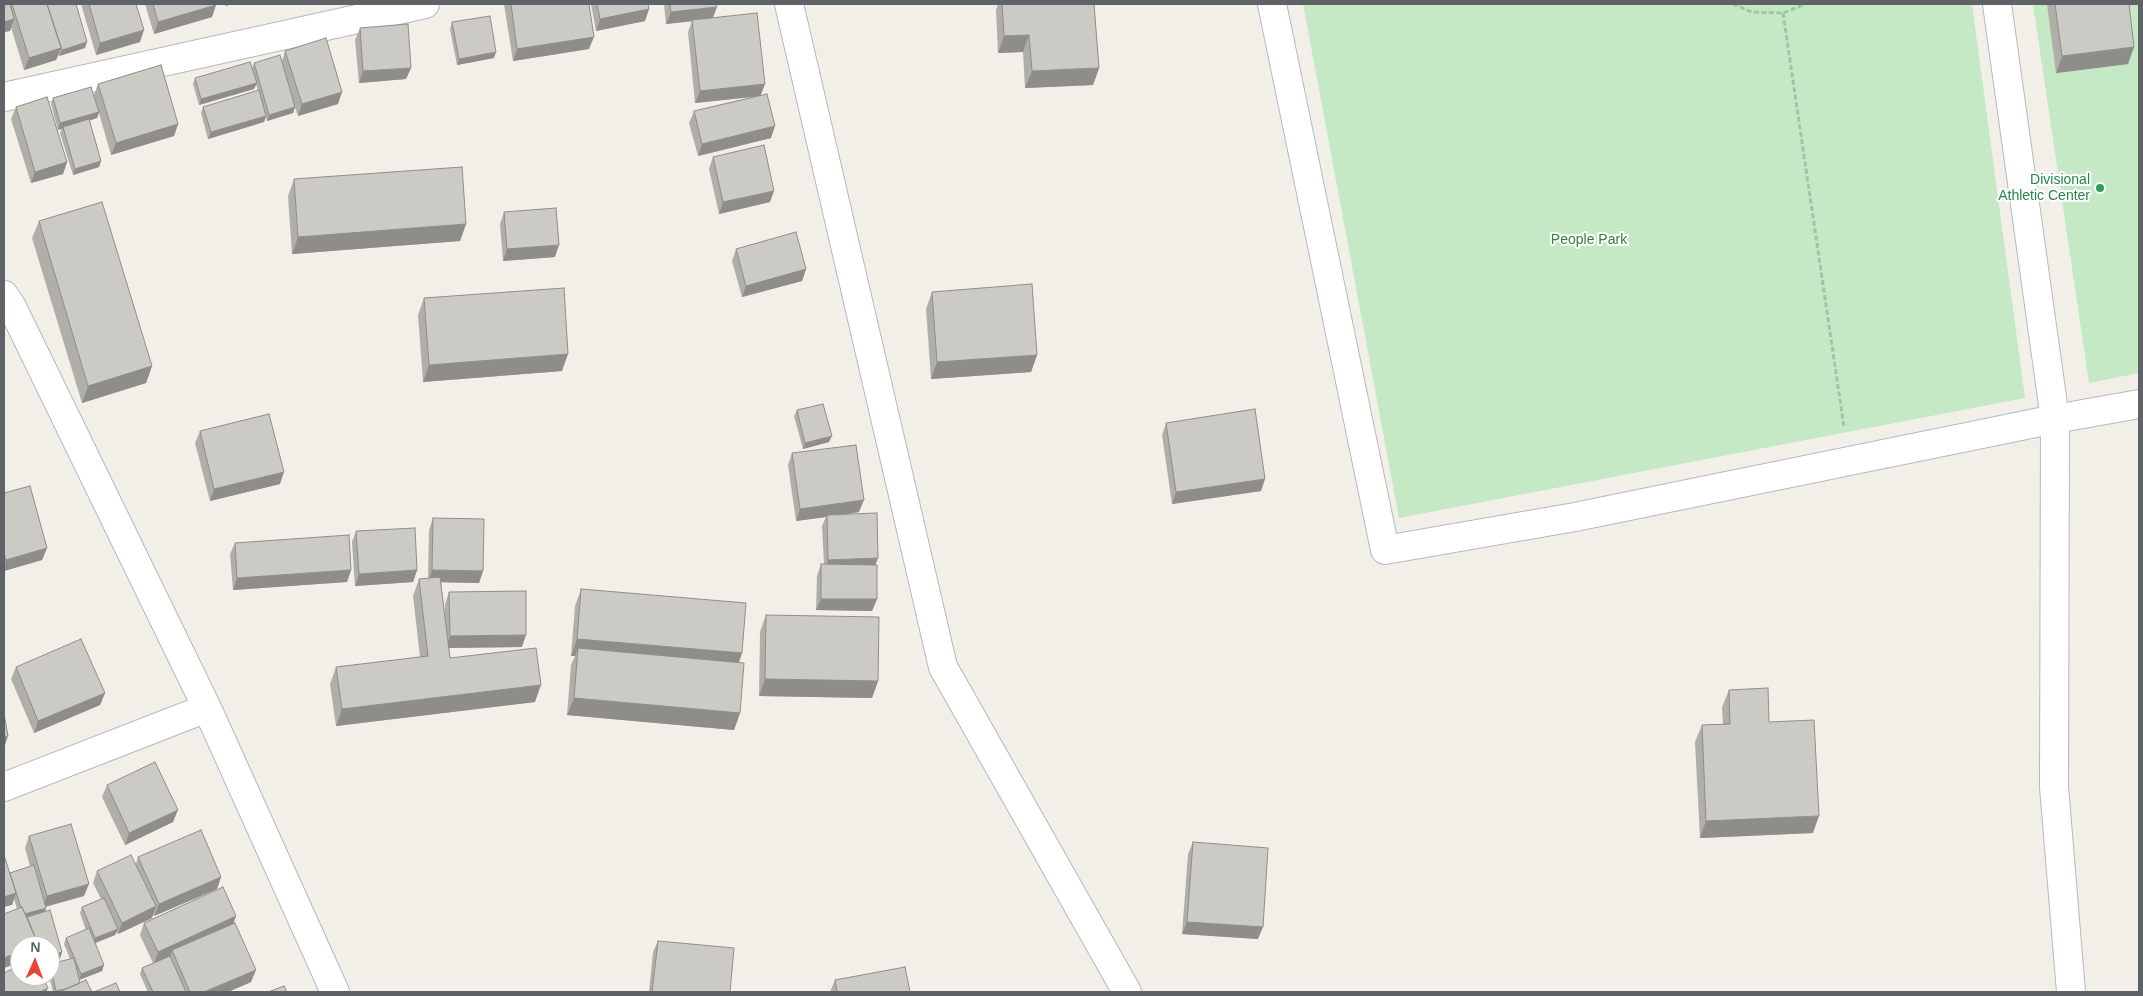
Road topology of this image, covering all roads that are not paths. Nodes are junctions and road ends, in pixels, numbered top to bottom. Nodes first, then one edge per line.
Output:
1 (425, 4) edge
2 (789, 4) edge
3 (1272, 4) edge
4 (1998, 4) edge
5 (4, 97) edge
6 (7, 304) edge
7 (2139, 404) edge
8 (2054, 419) junction
9 (207, 708) junction
10 (4, 787) edge
11 (335, 992) edge
12 (1127, 992) edge
13 (2071, 992) edge

1 - 5 street
2 - 12 street
3 - 8 street
4 - 8 street
6 - 9 street
7 - 8 street
8 - 13 street
9 - 10 street
9 - 11 street

